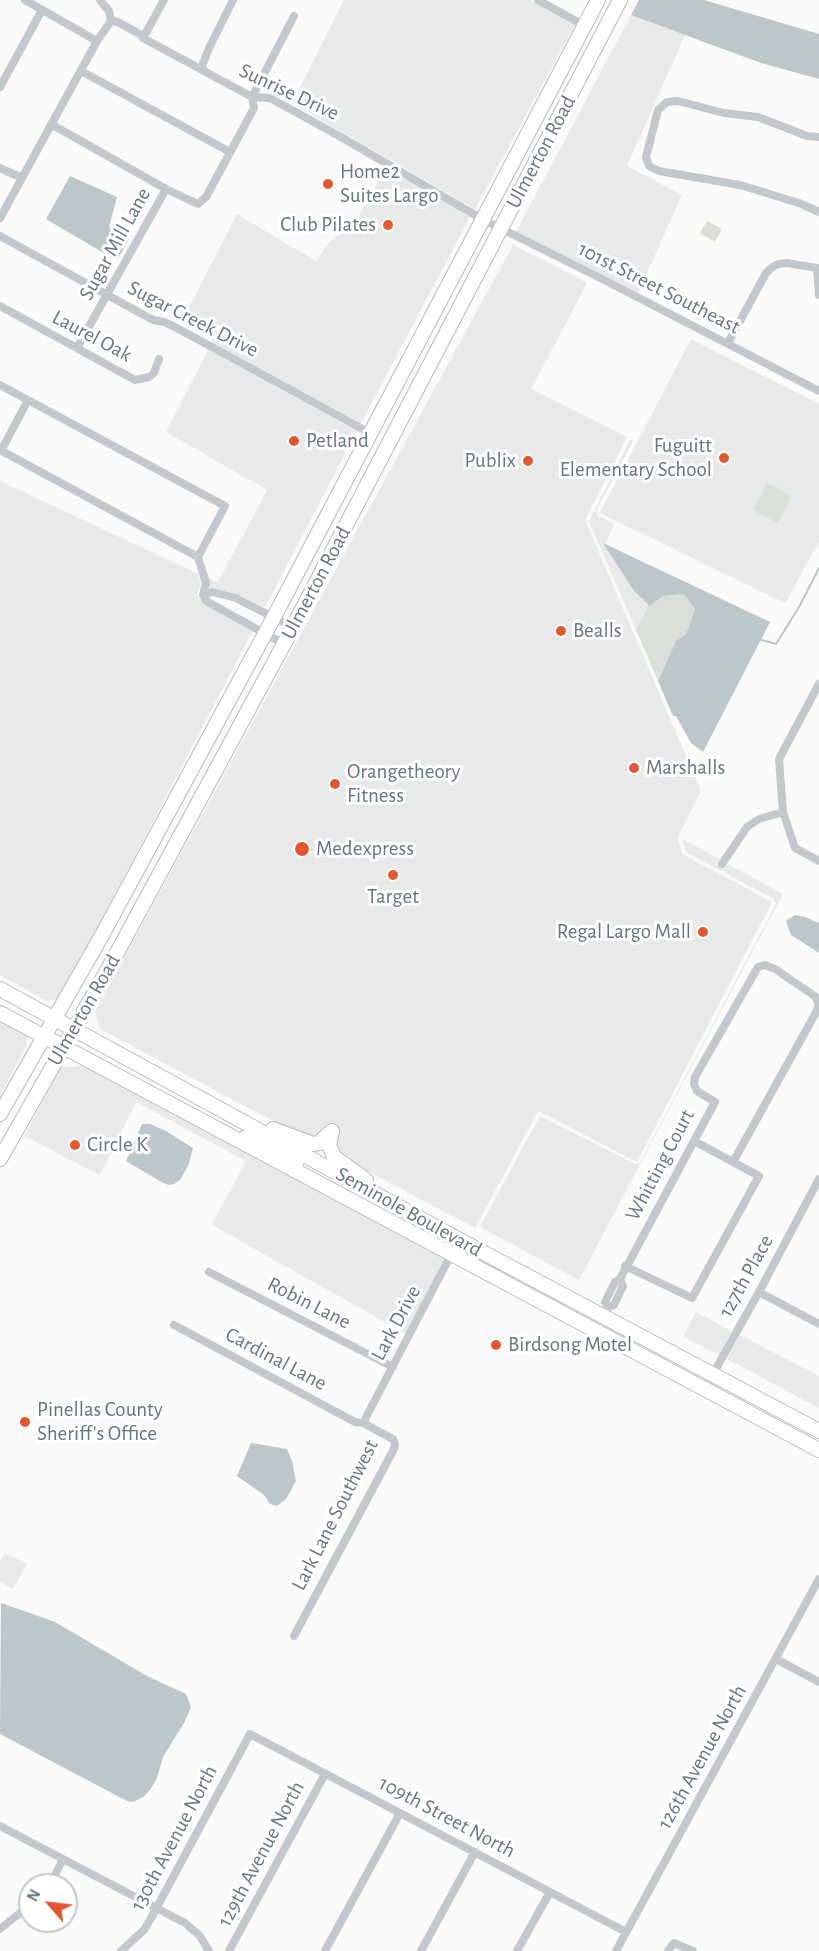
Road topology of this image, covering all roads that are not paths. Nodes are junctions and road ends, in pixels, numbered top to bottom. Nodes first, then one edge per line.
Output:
1 (25, 0) edge
2 (100, 0) edge
3 (164, 0) edge
4 (233, 0) edge
5 (538, 0) edge
6 (598, 0) edge
7 (620, 0) edge
8 (42, 10) junction
9 (294, 16) dead end
10 (111, 21) junction
11 (585, 26) junction
12 (144, 38) junction
13 (97, 41) junction
14 (201, 69) junction
15 (81, 71) junction
16 (0, 87) edge
17 (252, 97) junction
18 (51, 124) junction
19 (819, 137) edge
20 (230, 152) junction
21 (0, 168) edge
22 (22, 178) junction
23 (166, 189) junction
24 (819, 213) edge
25 (0, 218) edge
26 (482, 219) junction
27 (500, 229) junction
28 (0, 236) edge
29 (818, 266) edge
30 (106, 294) junction
31 (819, 295) edge
32 (0, 306) edge
33 (728, 343) junction
34 (77, 348) junction
35 (159, 359) dead end
36 (0, 385) edge
37 (819, 391) edge
38 (28, 400) junction
39 (370, 433) junction
40 (1, 451) edge
41 (198, 557) junction
42 (203, 595) junction
43 (274, 617) junction
44 (292, 627) junction
45 (266, 633) junction
46 (284, 644) junction
47 (819, 684) edge
48 (783, 812) junction
49 (819, 861) edge
50 (722, 864) dead end
51 (0, 989) edge
52 (819, 1007) edge
53 (0, 1014) edge
54 (54, 1018) junction
55 (73, 1029) junction
56 (43, 1037) junction
57 (62, 1047) junction
58 (204, 1101) junction
59 (0, 1114) edge
60 (230, 1137) junction
61 (694, 1141) junction
62 (0, 1159) edge
63 (733, 1162) junction
64 (323, 1165) junction
65 (819, 1179) edge
66 (414, 1215) junction
67 (456, 1238) junction
68 (452, 1256) junction
69 (625, 1266) junction
70 (209, 1272) dead end
71 (759, 1292) junction
72 (605, 1311) junction
73 (819, 1324) edge
74 (174, 1325) dead end
75 (393, 1367) junction
76 (713, 1374) junction
77 (704, 1390) junction
78 (363, 1423) junction
79 (819, 1431) edge
80 (819, 1450) edge
81 (819, 1579) edge
82 (294, 1636) dead end
83 (776, 1659) junction
84 (819, 1682) edge
85 (250, 1734) joint
86 (325, 1774) junction
87 (400, 1813) junction
88 (0, 1826) edge
89 (475, 1852) junction
90 (63, 1859) junction
91 (56, 1873) edge
92 (549, 1892) junction
93 (157, 1908) junction
94 (18, 1915) edge
95 (0, 1929) edge
96 (626, 1932) junction
97 (328, 1950) edge
98 (121, 1951) edge
99 (209, 1951) edge
100 (229, 1951) edge
101 (421, 1951) edge
102 (518, 1951) edge
103 (616, 1951) edge
104 (668, 1951) edge
105 (693, 1951) edge

1 - 8 street
2 - 10 street
3 - 12 street
4 - 14 street
5 - 11 street
6 - 11 main road, Ulmerton Road
7 - 27 main road, Ulmerton Road
8 - 13 street
8 - 16 street
9 - 17 street
10 - 12 street, Sunrise Drive
10 - 13 street
11 - 26 main road, Ulmerton Road
12 - 14 street, Sunrise Drive
13 - 15 street
14 - 17 street, Sunrise Drive
15 - 18 street
15 - 20 street
17 - 20 street
17 - 26 street, Sunrise Drive
18 - 22 street
18 - 23 street
19 - 24 street
20 - 23 street
21 - 22 street
22 - 25 street
23 - 30 street, Sugar Mill Lane
26 - 27 street, 101st Street Southeast
26 - 39 main road, Ulmerton Road
27 - 33 street, 101st Street Southeast
27 - 44 main road, Ulmerton Road
28 - 30 street, Sugar Creek Drive
29 - 31 street
29 - 33 street
30 - 34 street, Sugar Mill Lane
30 - 39 street, Sugar Creek Drive
32 - 34 street, Laurel Oak
33 - 37 street, 101st Street Southeast
34 - 35 street, Laurel Oak
36 - 38 street
38 - 40 street
38 - 41 street
39 - 43 main road, Ulmerton Road
40 - 41 street
41 - 42 street
42 - 43 street
42 - 45 street
43 - 44 street
43 - 45 main road, Ulmerton Road
44 - 46 main road, Ulmerton Road
45 - 46 street
45 - 54 main road, Ulmerton Road
46 - 55 main road, Ulmerton Road
47 - 48 street
48 - 49 street
48 - 50 street
51 - 54 main road, Seminole Boulevard
52 - 61 street, Whitting Court
52 - 63 street, Whitting Court
53 - 56 main road, Seminole Boulevard
54 - 55 main road, Seminole Boulevard
54 - 56 main road, Ulmerton Road
55 - 57 main road, Ulmerton Road
55 - 58 main road, Seminole Boulevard
56 - 57 main road, Seminole Boulevard
56 - 59 main road, Ulmerton Road
57 - 60 main road, Seminole Boulevard
57 - 62 main road, Ulmerton Road
58 - 64 main road, Seminole Boulevard
58 - 66 main road
60 - 64 main road
60 - 68 main road, Seminole Boulevard
61 - 63 street
61 - 69 street, Whitting Court
63 - 69 street
64 - 66 main road, Seminole Boulevard
65 - 71 street, 127th Place
66 - 67 main road, Seminole Boulevard
67 - 68 street, Lark Drive
67 - 72 main road, Seminole Boulevard
68 - 75 street, Lark Drive
68 - 77 main road, Seminole Boulevard
69 - 72 street, Whitting Court
70 - 75 street, Robin Lane
71 - 73 street
71 - 76 street, 127th Place
72 - 76 main road, Seminole Boulevard
74 - 78 street, Cardinal Lane
75 - 78 street, Lark Drive
76 - 77 street, 127th Place
76 - 79 main road, Seminole Boulevard
77 - 80 main road, Seminole Boulevard
78 - 82 street, Lark Lane Southwest
81 - 83 street, 126th Avenue North
83 - 84 street
83 - 96 street, 126th Avenue North
85 - 86 street, 109th Street North
85 - 93 street, 130th Avenue North
86 - 87 street, 109th Street North
86 - 100 street, 129th Avenue North
87 - 89 street, 109th Street North
87 - 97 street
88 - 90 street
89 - 92 street, 109th Street North
89 - 101 street
90 - 91 street
90 - 93 street
92 - 96 street, 109th Street North
92 - 102 street
93 - 98 street, 130th Avenue North
93 - 99 street
94 - 95 street
96 - 103 street, 126th Avenue North
104 - 105 street

